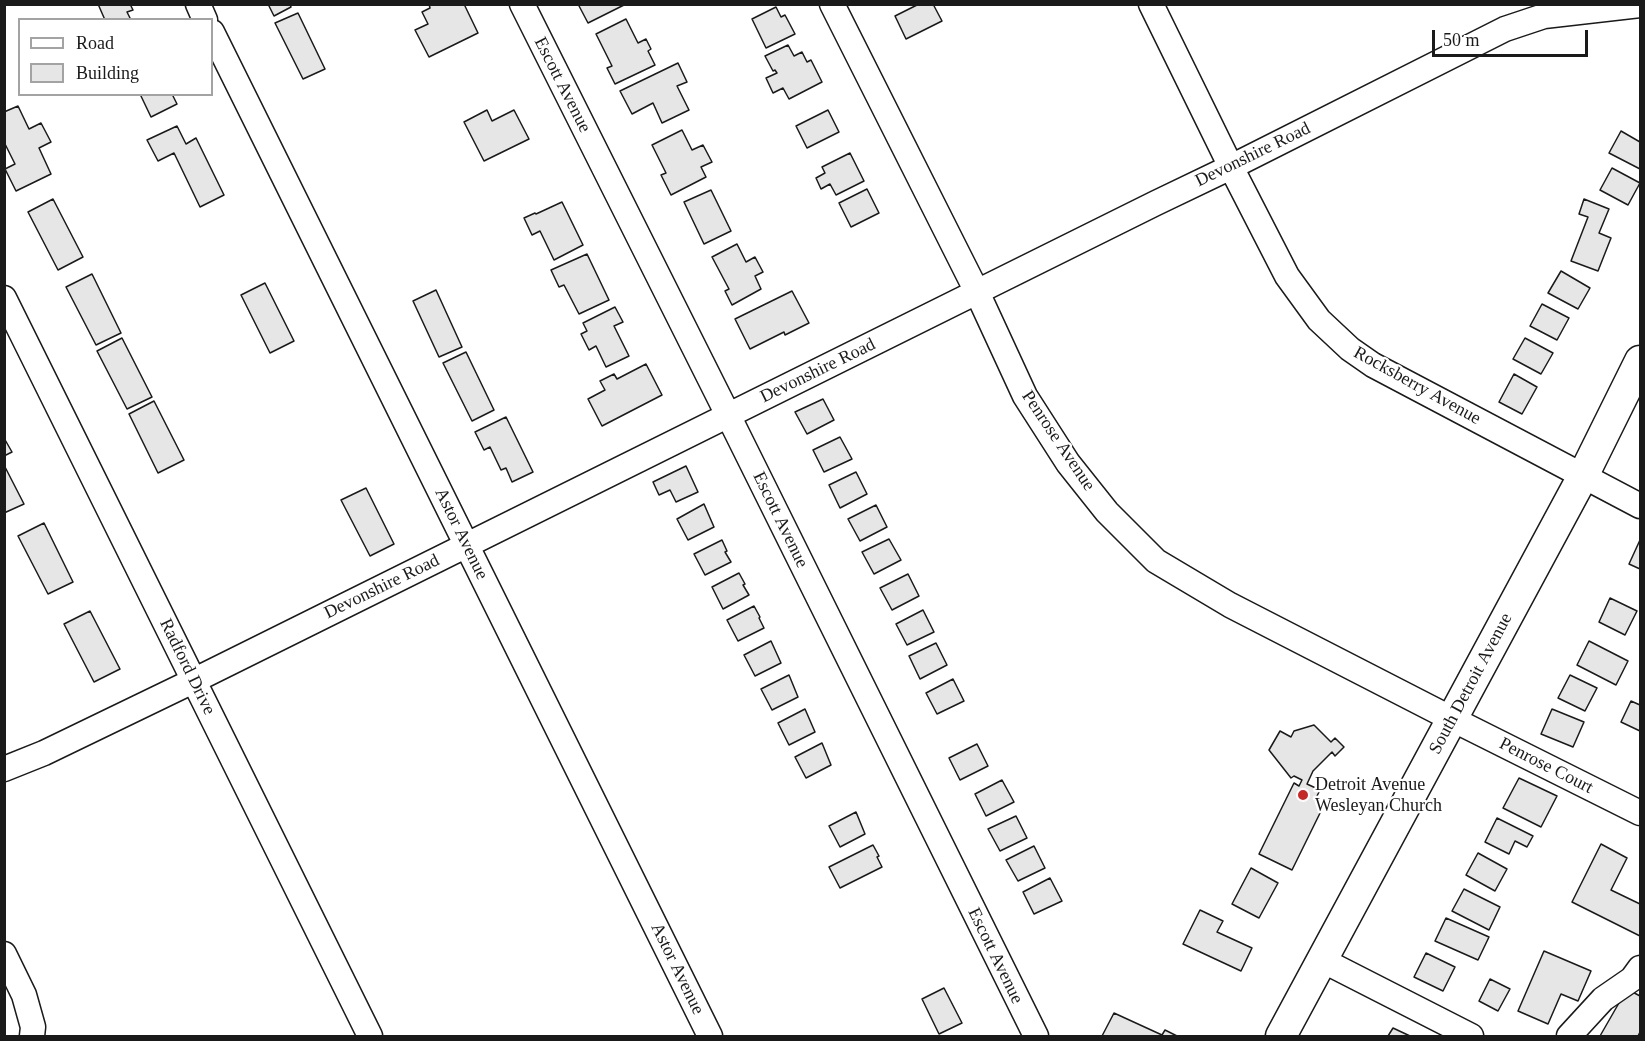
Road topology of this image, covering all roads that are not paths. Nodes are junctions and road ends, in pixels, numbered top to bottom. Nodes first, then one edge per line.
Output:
1 (198, 4) edge
2 (522, 4) edge
3 (832, 4) edge
4 (1151, 4) edge
5 (1641, 5) edge
6 (204, 18) edge
7 (213, 34) edge
8 (1231, 167) junction
9 (977, 292) junction
10 (4, 298) edge
11 (1641, 361) edge
12 (728, 415) junction
13 (1583, 476) junction
14 (1641, 506) edge
15 (466, 545) junction
16 (194, 681) junction
17 (1452, 719) junction
18 (4, 769) edge
19 (1641, 813) edge
20 (4, 954) edge
21 (1322, 960) junction
22 (1641, 968) edge
23 (32, 1036) edge
24 (370, 1036) edge
25 (711, 1036) edge
26 (1036, 1036) edge
27 (1281, 1036) edge
28 (1471, 1036) edge
29 (1569, 1036) edge

1 - 6 street
2 - 12 street, Escott Avenue
3 - 9 street, Penrose Avenue
4 - 8 street, Rocksberry Avenue
5 - 8 street, Devonshire Road
7 - 15 street, Astor Avenue
8 - 9 street, Devonshire Road
8 - 13 street, Rocksberry Avenue
9 - 12 street, Devonshire Road
9 - 17 street, Penrose Avenue
10 - 16 street, Radford Drive
11 - 13 main road, South Detroit Avenue
12 - 15 street, Devonshire Road
12 - 26 street, Escott Avenue
13 - 14 street, Rocksberry Avenue
13 - 17 main road, South Detroit Avenue
15 - 16 street, Devonshire Road
15 - 25 street, Astor Avenue
16 - 18 street, Devonshire Road
16 - 24 street, Radford Drive
17 - 19 street, Penrose Court
17 - 21 main road, South Detroit Avenue
20 - 23 street
21 - 27 main road, South Detroit Avenue
21 - 28 street
22 - 29 street

